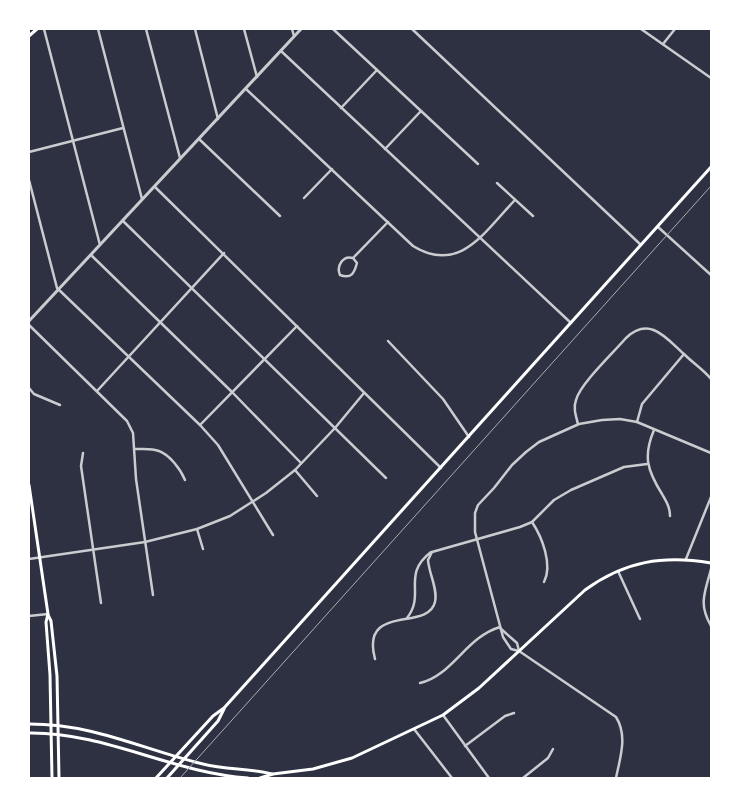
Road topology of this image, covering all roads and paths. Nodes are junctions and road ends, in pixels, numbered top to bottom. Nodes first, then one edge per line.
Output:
1 (37, 29) edge
2 (44, 29) edge
3 (98, 29) edge
4 (146, 29) edge
5 (195, 29) edge
6 (244, 29) edge
7 (292, 29) edge
8 (301, 29) edge
9 (333, 29) edge
10 (412, 29) edge
11 (641, 29) edge
12 (675, 29) edge
13 (29, 36) edge
14 (294, 36) junction
15 (663, 44) junction
16 (281, 51) junction
17 (377, 70) junction
18 (257, 77) junction
19 (711, 78) edge
20 (246, 89) junction
21 (342, 108) junction
22 (421, 111) junction
23 (218, 119) junction
24 (123, 128) junction
25 (73, 140) junction
26 (199, 140) junction
27 (386, 149) junction
28 (29, 152) edge
29 (181, 159) junction
30 (478, 164) dead end
31 (711, 167) edge
32 (332, 169) junction
33 (29, 180) edge
34 (497, 183) dead end
35 (155, 187) junction
36 (304, 198) dead end
37 (142, 200) junction
38 (515, 200) junction
39 (280, 216) dead end
40 (533, 216) dead end
41 (123, 221) junction
42 (388, 222) junction
43 (658, 227) junction
44 (479, 237) junction
45 (642, 245) junction
46 (100, 246) junction
47 (224, 253) junction
48 (91, 255) junction
49 (353, 258) junction
50 (711, 275) edge
51 (191, 288) junction
52 (59, 289) junction
53 (29, 323) edge
54 (160, 323) junction
55 (571, 323) junction
56 (298, 326) junction
57 (388, 341) dead end
58 (684, 354) junction
59 (129, 358) junction
60 (264, 360) junction
61 (711, 379) edge
62 (29, 388) edge
63 (97, 391) junction
64 (232, 392) junction
65 (364, 392) junction
66 (34, 394) junction
67 (29, 396) edge
68 (60, 405) dead end
69 (637, 422) junction
70 (578, 424) junction
71 (200, 425) junction
72 (335, 428) junction
73 (654, 430) junction
74 (469, 437) junction
75 (135, 449) junction
76 (711, 453) edge
77 (83, 454) dead end
78 (302, 463) junction
79 (647, 464) junction
80 (441, 468) junction
81 (295, 470) junction
82 (386, 478) dead end
83 (185, 480) dead end
84 (29, 485) edge
85 (317, 496) dead end
86 (711, 498) edge
87 (254, 502) junction
88 (30, 503) edge
89 (670, 516) dead end
90 (532, 522) junction
91 (197, 529) junction
92 (273, 536) dead end
93 (477, 539) junction
94 (145, 542) junction
95 (203, 549) dead end
96 (93, 550) junction
97 (432, 552) junction
98 (40, 558) junction
99 (29, 559) edge
100 (686, 559) junction
101 (711, 563) edge
102 (711, 569) edge
103 (618, 571) junction
104 (544, 582) dead end
105 (153, 595) dead end
106 (101, 603) dead end
107 (48, 614) junction
108 (29, 616) edge
109 (406, 618) junction
110 (640, 619) dead end
111 (711, 626) edge
112 (500, 627) junction
113 (519, 651) junction
114 (375, 659) dead end
115 (420, 683) dead end
116 (224, 708) junction
117 (514, 713) dead end
118 (443, 715) junction
119 (29, 724) edge
120 (51, 724) junction
121 (58, 725) junction
122 (414, 730) junction
123 (29, 733) edge
124 (51, 734) junction
125 (58, 734) junction
126 (465, 746) junction
127 (553, 749) dead end
128 (176, 757) junction
129 (184, 759) junction
130 (171, 763) junction
131 (179, 765) junction
132 (274, 776) edge
133 (52, 778) edge
134 (59, 778) edge
135 (156, 778) edge
136 (167, 778) edge
137 (248, 778) edge
138 (260, 778) edge
139 (452, 778) edge
140 (489, 778) edge
141 (522, 778) edge
142 (616, 778) edge

1 - 13 main road
2 - 25 street
3 - 24 street
4 - 29 street
5 - 23 street
6 - 18 street
7 - 14 street
8 - 14 street
9 - 17 street
10 - 45 street
11 - 15 street
12 - 15 street
14 - 16 street
15 - 19 street
16 - 18 street
16 - 21 street
17 - 21 street
17 - 22 street
18 - 20 street
20 - 23 street
20 - 32 street
21 - 27 street
22 - 27 street
22 - 30 street
23 - 26 street
24 - 25 street
24 - 37 street
25 - 28 street
25 - 46 street
26 - 29 street
26 - 39 street
27 - 44 street
29 - 35 street
31 - 43 main road
32 - 36 street
32 - 42 street
33 - 52 street
34 - 38 street
35 - 37 street
35 - 47 street
37 - 41 street
38 - 40 street
38 - 44 street
41 - 46 street
41 - 51 street
42 - 44 street
42 - 49 street
43 - 45 main road
43 - 50 street
44 - 55 street
45 - 55 main road
46 - 48 street
47 - 51 street
47 - 56 street
48 - 52 street
48 - 54 street
49 - 49 street
51 - 54 street
51 - 60 street
52 - 53 street
52 - 59 street
53 - 63 street
54 - 59 street
54 - 64 street
55 - 74 main road
56 - 60 street
56 - 65 street
57 - 74 street
58 - 61 street
58 - 69 street
58 - 70 street
59 - 63 street
59 - 71 street
60 - 64 street
60 - 72 street
62 - 66 street
63 - 75 street
64 - 71 street
64 - 78 street
65 - 72 street
65 - 80 street
66 - 67 street
66 - 68 street
69 - 70 street
69 - 73 street
70 - 93 street
71 - 87 street
72 - 78 street
72 - 82 street
73 - 76 street
73 - 79 street
74 - 80 main road
75 - 83 street
75 - 94 street
77 - 96 street
78 - 81 street
79 - 89 street
79 - 90 street
80 - 116 main road
81 - 85 street
81 - 87 street
84 - 88 main road
86 - 100 street
87 - 91 street
87 - 92 street
88 - 98 main road
90 - 93 street
90 - 104 street
91 - 94 street
91 - 95 street
93 - 97 street
93 - 112 street
94 - 96 street
94 - 105 street
96 - 98 street
96 - 106 street
97 - 109 street
97 - 109 street
98 - 99 street
98 - 107 main road
100 - 101 main road
100 - 103 main road
102 - 111 street
103 - 110 street
103 - 113 main road
107 - 108 street
107 - 120 main road
107 - 121 main road
109 - 114 street
112 - 113 street
112 - 113 street
112 - 115 street
113 - 118 main road
113 - 142 street
116 - 128 main road
116 - 129 main road
117 - 126 street
118 - 122 main road
118 - 126 street
119 - 120 main road
120 - 121 main road
120 - 124 main road
121 - 125 main road
121 - 128 main road
122 - 132 main road
122 - 139 street
123 - 124 main road
124 - 125 main road
124 - 133 main road
125 - 130 main road
125 - 134 main road
126 - 140 street
127 - 141 street
128 - 129 main road
128 - 130 main road
129 - 131 main road
129 - 132 main road
130 - 131 main road
130 - 135 main road
131 - 136 main road
131 - 137 main road
132 - 138 main road

